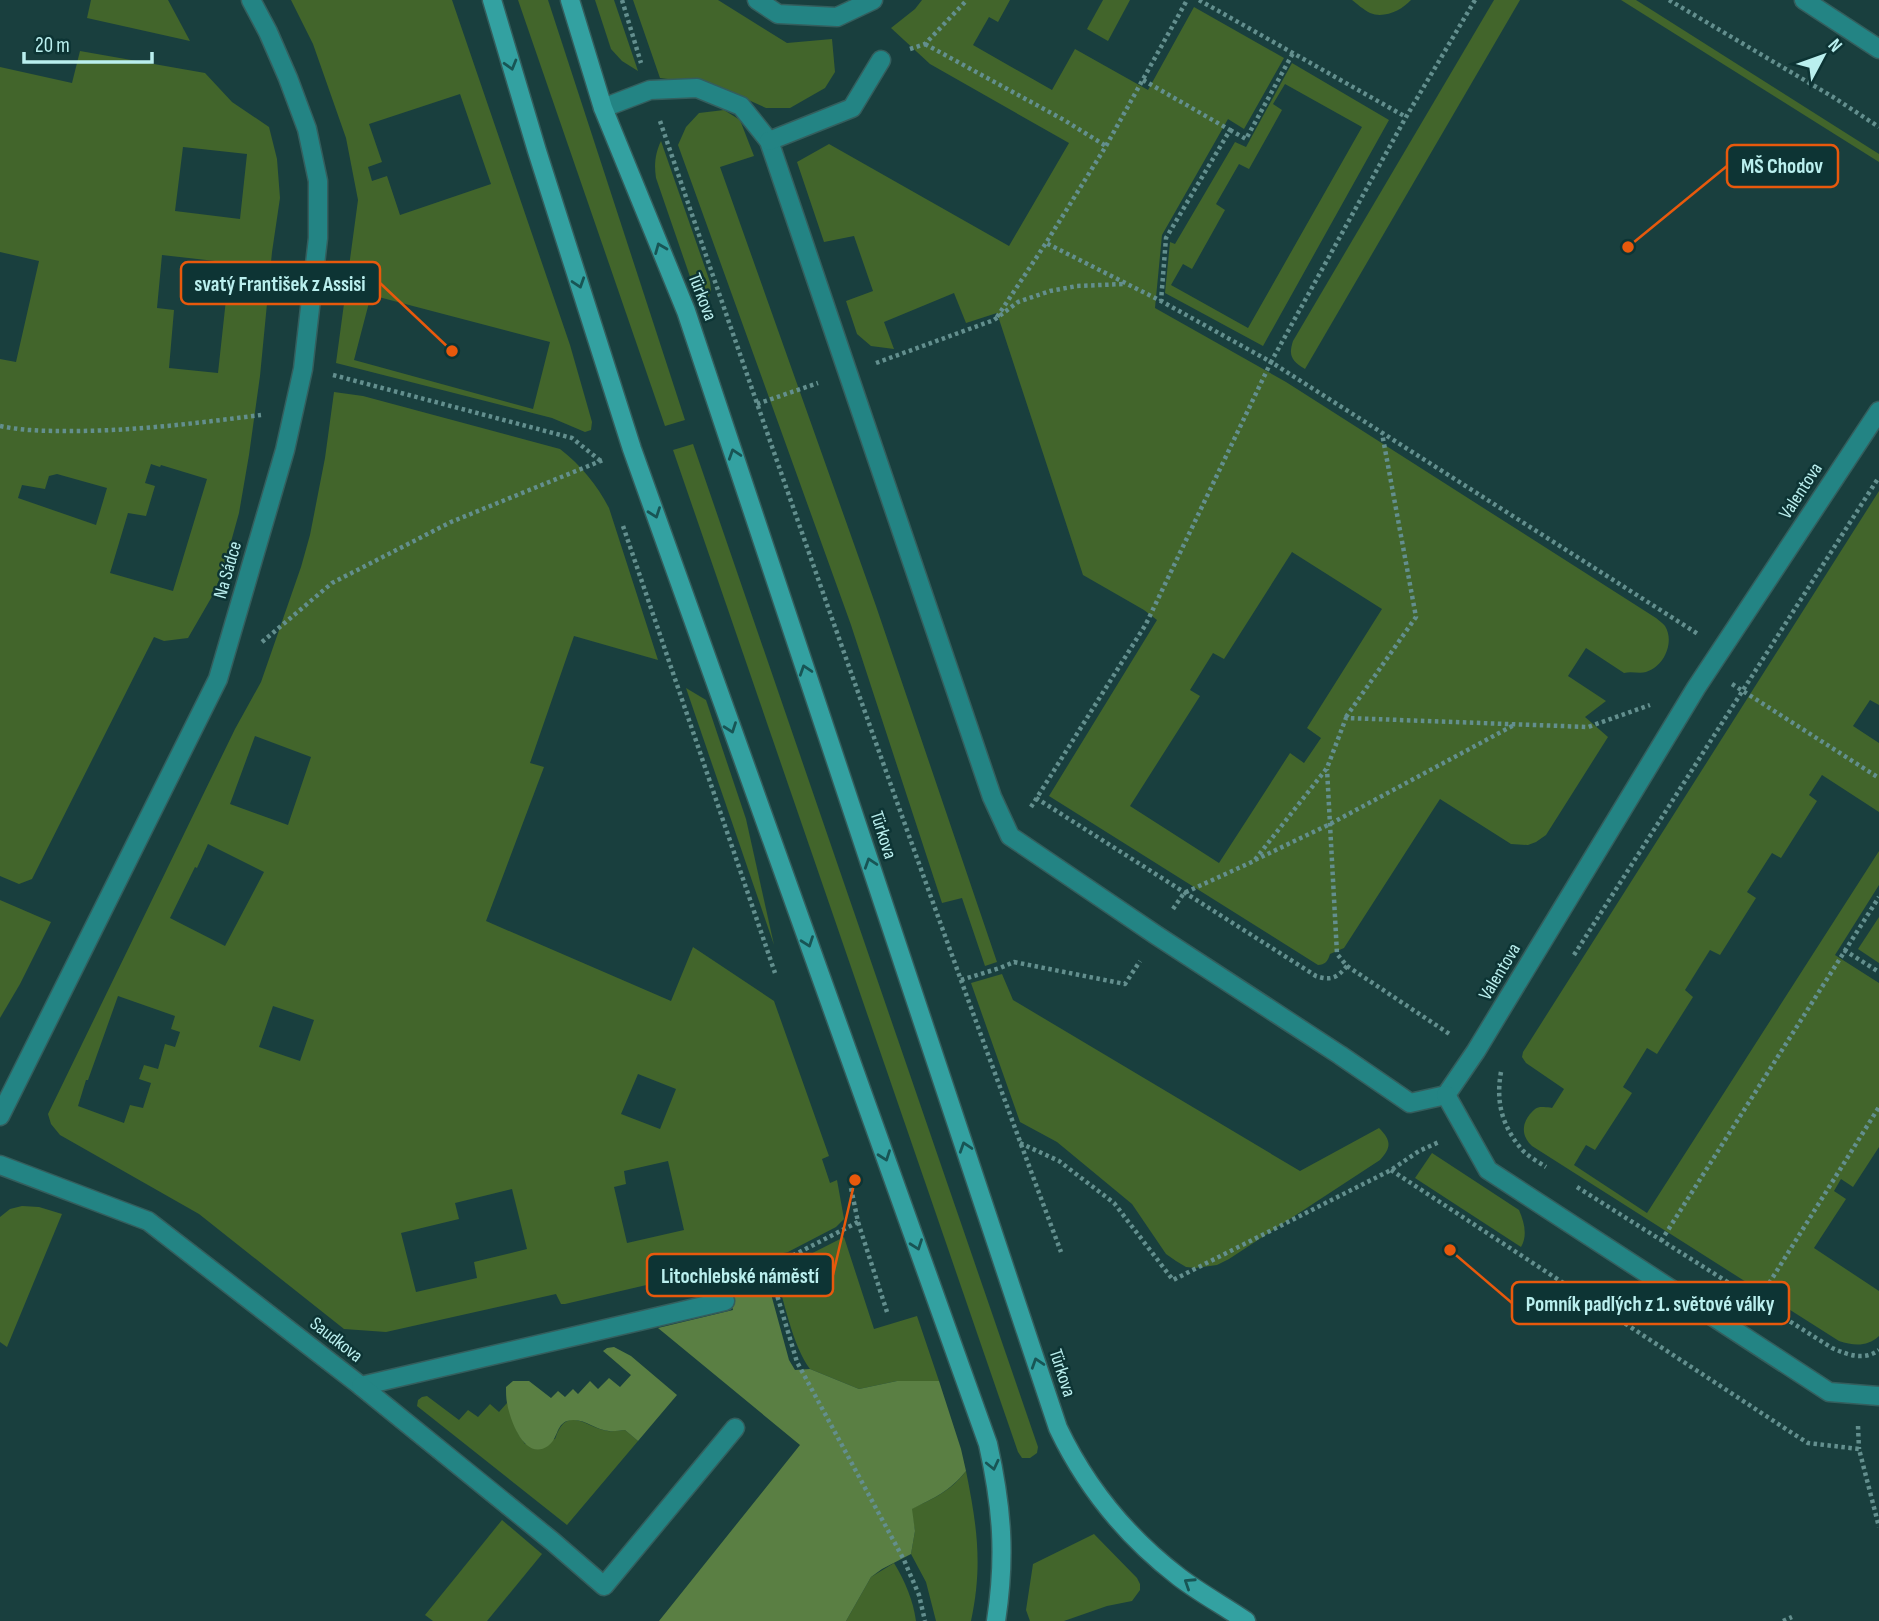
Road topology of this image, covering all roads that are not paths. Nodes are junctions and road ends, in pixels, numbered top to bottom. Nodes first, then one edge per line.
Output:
1 (251, 0) edge
2 (492, 0) edge
3 (570, 0) edge
4 (757, 0) edge
5 (873, 0) edge
6 (1804, 0) edge
7 (1879, 49) edge
8 (881, 60) road end
9 (603, 108) junction
10 (769, 141) junction
11 (1879, 411) edge
12 (1446, 1095) junction
13 (0, 1116) edge
14 (0, 1165) edge
15 (725, 1301) dead end
16 (361, 1386) junction
17 (1879, 1396) edge
18 (734, 1428) dead end
19 (996, 1621) edge
20 (1246, 1621) edge

1 - 13 street, Na Sádce
2 -> 19 main road
3 - 9 main road, Türkova
4 - 5 street
6 - 7 street
8 - 10 street
9 - 10 street
20 -> 9 main road, Türkova
10 - 12 street
11 - 12 street, Valentova
12 - 17 street
14 - 16 street, Saudkova
15 - 16 street, Saudkova
16 - 18 street

